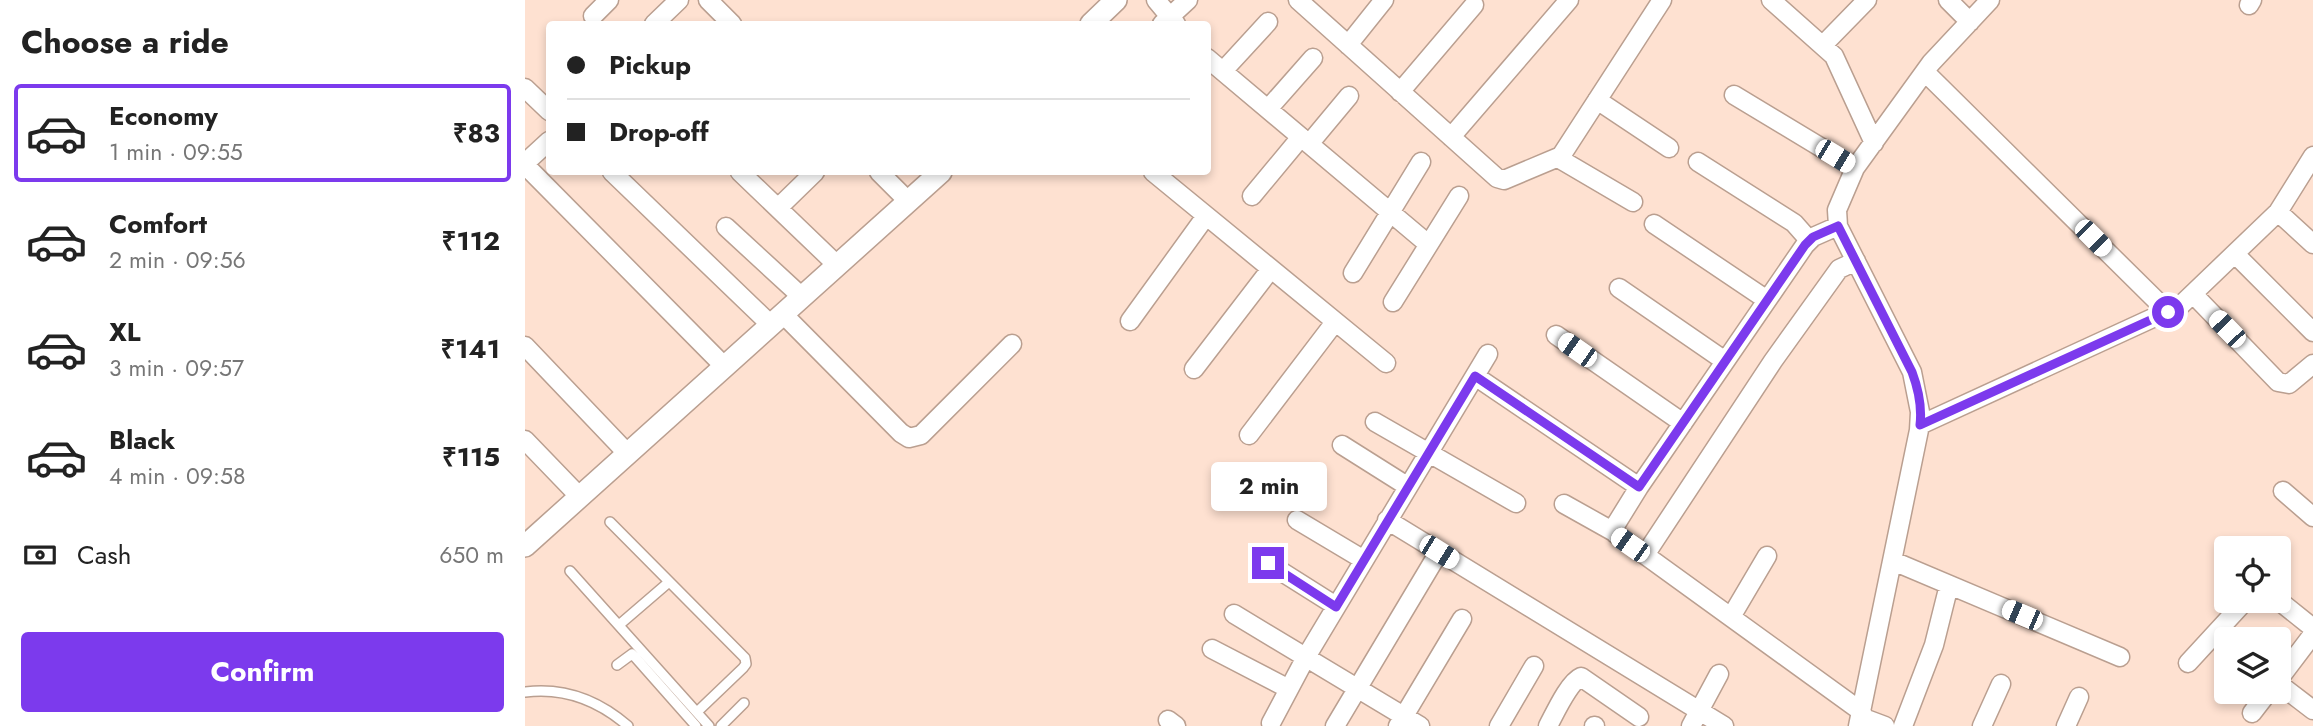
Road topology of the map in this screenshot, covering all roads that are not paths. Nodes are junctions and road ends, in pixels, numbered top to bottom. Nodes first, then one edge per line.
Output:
1 (609, 0) edge
2 (679, 0) edge
3 (708, 0) edge
4 (1156, 0) edge
5 (1188, 0) edge
6 (1298, 0) edge
7 (1384, 0) edge
8 (1569, 0) edge
9 (1662, 0) edge
10 (1771, 0) edge
11 (1948, 0) edge
12 (1990, 0) edge
13 (1861, 2) edge
14 (1474, 5) dead end
15 (593, 16) dead end
16 (657, 21) edge
17 (728, 21) edge
18 (1168, 21) edge
19 (1170, 21) edge
20 (1268, 22) dead end
21 (1970, 22) junction
22 (1348, 44) junction
23 (1823, 45) junction
24 (1313, 58) dead end
25 (1211, 61) edge
26 (1223, 71) junction
27 (1925, 72) junction
28 (525, 88) edge
29 (1400, 92) junction
30 (1734, 95) dead end
31 (1349, 96) dead end
32 (1597, 100) junction
33 (546, 108) edge
34 (1268, 109) junction
35 (1451, 137) junction
36 (1305, 141) junction
37 (1874, 143) junction
38 (546, 144) edge
39 (1669, 148) dead end
40 (1558, 158) junction
41 (2312, 161) edge
42 (1421, 162) dead end
43 (1698, 162) dead end
44 (525, 164) edge
45 (1855, 169) junction
46 (615, 175) edge
47 (743, 175) edge
48 (812, 175) edge
49 (882, 175) edge
50 (938, 175) edge
51 (1157, 175) edge
52 (1252, 196) dead end
53 (1459, 196) dead end
54 (908, 201) junction
55 (1633, 202) dead end
56 (778, 208) junction
57 (1389, 212) junction
58 (2278, 212) junction
59 (1206, 216) junction
60 (1654, 224) dead end
61 (1838, 226) junction
62 (726, 227) dead end
63 (1809, 240) junction
64 (1428, 244) junction
65 (2313, 244) edge
66 (2235, 254) junction
67 (1856, 261) junction
68 (837, 265) junction
69 (1270, 270) junction
70 (1353, 272) dead end
71 (1619, 288) dead end
72 (2193, 294) junction
73 (801, 297) junction
74 (1767, 300) junction
75 (1394, 302) dead end
76 (2168, 312) junction
77 (777, 319) junction
78 (1130, 320) dead end
79 (1335, 322) junction
80 (2313, 332) edge
81 (1556, 335) dead end
82 (1012, 344) dead end
83 (525, 346) edge
84 (1488, 354) dead end
85 (1725, 361) junction
86 (1386, 363) dead end
87 (725, 366) junction
88 (1194, 369) dead end
89 (2310, 374) edge
90 (1475, 376) junction
91 (1375, 422) dead end
92 (1683, 424) junction
93 (1920, 425) junction
94 (1249, 435) dead end
95 (525, 440) edge
96 (1342, 445) dead end
97 (1429, 452) junction
98 (628, 454) junction
99 (1407, 486) junction
100 (1639, 487) junction
101 (2283, 491) dead end
102 (580, 497) junction
103 (1516, 503) dead end
104 (1564, 504) dead end
105 (2313, 517) edge
106 (1297, 520) dead end
107 (1387, 520) junction
108 (610, 522) dead end
109 (1614, 532) junction
110 (525, 546) edge
111 (1439, 552) junction
112 (1644, 555) junction
113 (1767, 556) dead end
114 (1364, 560) junction
115 (1893, 561) junction
116 (1268, 563) dead end
117 (570, 571) dead end
118 (669, 582) junction
119 (1949, 584) junction
120 (1336, 607) junction
121 (2291, 610) edge
122 (2234, 613) edge
123 (1234, 614) dead end
124 (1731, 617) junction
125 (1462, 619) dead end
126 (619, 625) junction
127 (2313, 628) edge
128 (2313, 634) edge
129 (1212, 649) dead end
130 (1306, 657) junction
131 (2120, 657) dead end
132 (2188, 663) dead end
133 (2291, 664) edge
134 (617, 666) dead end
135 (1534, 666) dead end
136 (1720, 674) dead end
137 (2001, 684) dead end
138 (1357, 688) junction
139 (1289, 689) junction
140 (2291, 691) edge
141 (525, 692) edge
142 (2079, 697) dead end
143 (744, 703) dead end
144 (2259, 704) edge
145 (2313, 710) edge
146 (697, 712) junction
147 (2252, 713) dead end
148 (1639, 717) dead end
149 (1860, 718) edge
150 (1695, 719) edge
151 (1401, 721) edge
152 (1271, 723) dead end
153 (622, 724) edge
154 (696, 726) edge
155 (709, 726) edge
156 (721, 726) edge
157 (1335, 726) edge
158 (1420, 726) edge
159 (1499, 726) edge
160 (1548, 726) edge
161 (1724, 726) edge
162 (1885, 726) edge
163 (1903, 726) edge
164 (1982, 726) edge
165 (2067, 726) edge

1 - 15 street
2 - 16 street
3 - 17 street
4 - 18 street
5 - 19 street
6 - 22 street
7 - 22 street
8 - 35 street
9 - 32 street
10 - 23 street
11 - 21 street
12 - 21 street
13 - 23 street
14 - 29 street
20 - 26 street
21 - 27 street
22 - 29 street
23 - 37 street
24 - 34 street
25 - 26 street
26 - 34 street
27 - 37 street
27 - 76 street
28 - 33 street
29 - 35 street
30 - 45 street
31 - 36 street
32 - 39 street
32 - 40 street
34 - 36 street
35 - 40 street
36 - 52 street
36 - 57 street
37 - 45 street
38 - 44 street
40 - 55 street
41 - 58 street
42 - 57 street
43 - 63 street
44 - 87 street
45 - 61 street
46 - 77 street
47 - 56 street
48 - 56 street
49 - 54 street
50 - 54 street
51 - 59 street
53 - 64 street
54 - 68 street
56 - 68 street
57 - 64 street
57 - 70 street
58 - 65 street
58 - 66 street
59 - 69 street
59 - 78 street
60 - 74 street
61 - 63 street
61 - 67 street
62 - 73 street
63 - 74 street
64 - 75 street
66 - 72 street
66 - 80 street
67 - 93 street
67 - 112 street
68 - 73 street
69 - 79 street
69 - 88 street
71 - 85 street
72 - 76 street
72 - 89 street
73 - 77 street
74 - 85 street
76 - 93 street
77 - 82 street
77 - 87 street
79 - 86 street
79 - 94 street
81 - 92 street
83 - 98 street
84 - 90 street
85 - 92 street
87 - 98 street
90 - 97 street
90 - 100 street
91 - 97 street
92 - 100 street
93 - 115 street
95 - 102 street
96 - 99 street
97 - 99 street
97 - 103 street
98 - 102 street
99 - 107 street
100 - 109 street
101 - 105 street
102 - 110 street
104 - 109 street
106 - 114 street
107 - 111 street
107 - 114 street
108 - 118 lane
109 - 112 street
111 - 138 street
111 - 150 street
112 - 124 street
113 - 124 street
114 - 120 street
115 - 119 street
115 - 149 street
116 - 120 street
117 - 126 lane
118 - 126 lane
118 - 146 lane
119 - 131 street
119 - 163 street
120 - 130 street
121 - 127 street
122 - 132 street
123 - 130 street
124 - 149 street
125 - 151 street
126 - 146 lane
128 - 133 street
129 - 139 street
130 - 138 street
130 - 139 street
134 - 154 lane
135 - 159 street
136 - 150 street
137 - 164 street
138 - 151 street
138 - 157 street
139 - 152 street
140 - 145 street
141 - 153 lane
142 - 165 street
143 - 156 lane
144 - 147 street
146 - 155 lane
148 - 160 street
149 - 162 street
150 - 161 street
151 - 158 street

